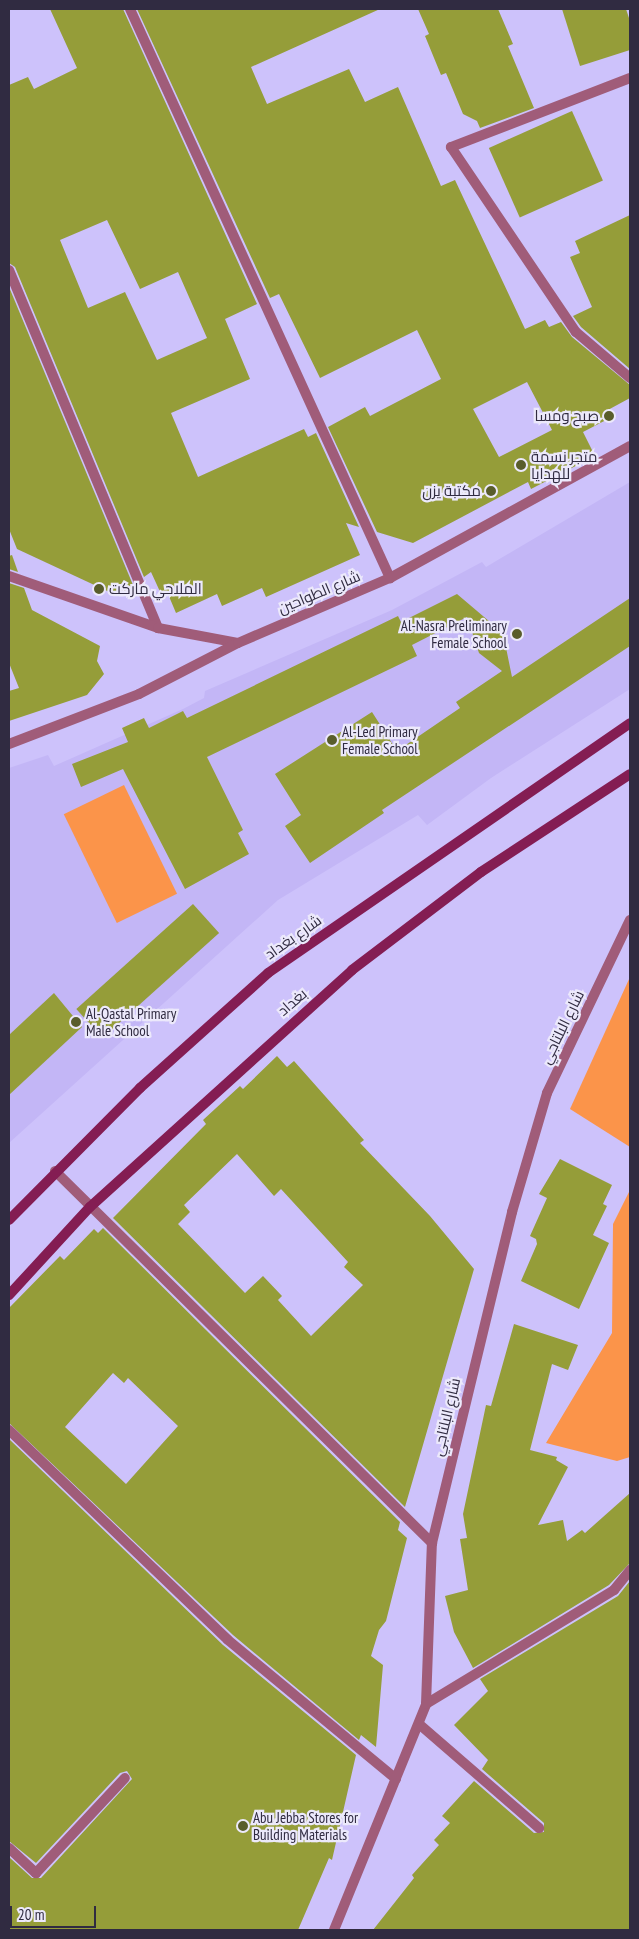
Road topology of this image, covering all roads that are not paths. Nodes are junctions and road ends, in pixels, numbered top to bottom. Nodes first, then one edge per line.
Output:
1 (130, 9) edge
2 (630, 78) edge
3 (9, 270) edge
4 (630, 378) edge
5 (630, 446) edge
6 (9, 576) edge
7 (390, 578) junction
8 (158, 628) junction
9 (238, 643) junction
10 (630, 722) edge
11 (9, 744) edge
12 (630, 774) edge
13 (630, 920) edge
14 (54, 1171) junction
15 (90, 1207) junction
16 (9, 1220) edge
17 (9, 1295) edge
18 (9, 1430) edge
19 (432, 1543) junction
20 (630, 1570) edge
21 (426, 1704) junction
22 (419, 1724) junction
23 (125, 1778) dead end
24 (396, 1778) junction
25 (539, 1828) dead end
26 (9, 1848) edge
27 (334, 1930) edge

1 - 7 street
2 - 4 street
3 - 8 street
5 - 7 street, شارع الطواحين
6 - 8 street
7 - 9 street, شارع الطواحين
8 - 9 street
9 - 11 street, شارع الطواحين
10 - 14 main road, شارع بغداد
12 - 15 main road, بغداد
13 - 19 street, شارع البلتاجي
14 - 15 street
14 - 16 main road, شارع بغداد
15 - 17 main road, بغداد
15 - 19 street
18 - 24 street
19 - 21 street, شارع البلتاجي
20 - 21 street
21 - 22 street, شارع البلتاجي
22 - 24 street, شارع البلتاجي
22 - 25 street
23 - 26 street
24 - 27 street, شارع البلتاجي

